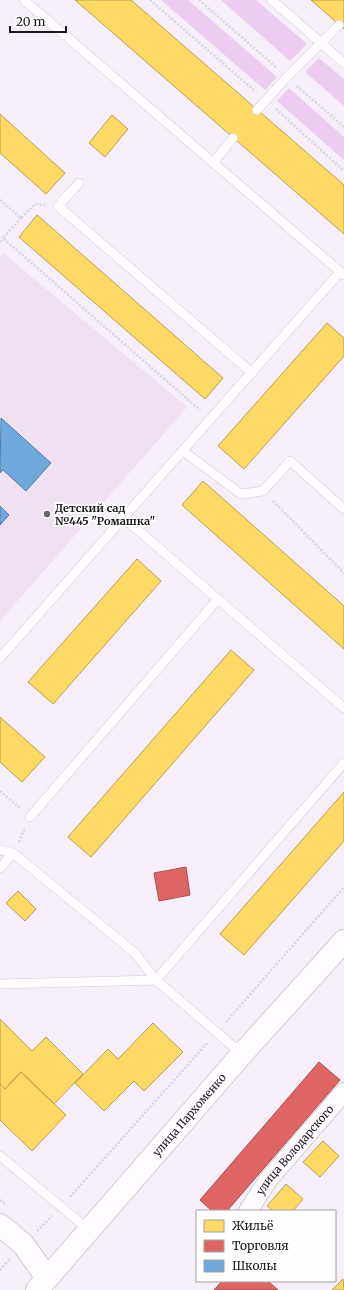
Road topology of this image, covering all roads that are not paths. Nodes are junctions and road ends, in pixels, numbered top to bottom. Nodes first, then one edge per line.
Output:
1 (24, 0) edge
2 (272, 0) edge
3 (339, 25) dead end
4 (322, 44) junction
5 (344, 63) edge
6 (257, 110) dead end
7 (234, 138) dead end
8 (213, 163) junction
9 (79, 183) dead end
10 (342, 274) edge
11 (252, 373) junction
12 (183, 452) junction
13 (344, 508) edge
14 (124, 518) junction
15 (218, 599) junction
16 (0, 658) edge
17 (344, 708) edge
18 (344, 763) edge
19 (30, 817) road end
20 (0, 850) edge
21 (13, 853) junction
22 (0, 868) edge
23 (344, 941) edge
24 (156, 980) junction
25 (0, 984) edge
26 (242, 1054) junction
27 (344, 1092) edge
28 (0, 1156) edge
29 (249, 1210) edge
30 (0, 1225) edge
31 (89, 1230) junction
32 (47, 1286) edge

1 - 8 lane
2 - 4 lane
3 - 4 lane
4 - 5 lane
4 - 6 lane
7 - 8 lane
8 - 10 lane
9 - 11 lane
10 - 11 lane
11 - 12 lane
12 - 13 lane
12 - 14 lane
14 - 15 lane
14 - 16 lane
15 - 17 lane
15 - 19 lane
18 - 24 lane
20 - 21 lane
21 - 22 lane
21 - 24 lane
23 - 26 street, улица Пархоменко
24 - 25 lane
24 - 26 lane
26 - 31 street, улица Пархоменко
27 - 29 street, улица Володарского
28 - 31 lane
30 - 32 street
31 - 32 street, улица Пархоменко

